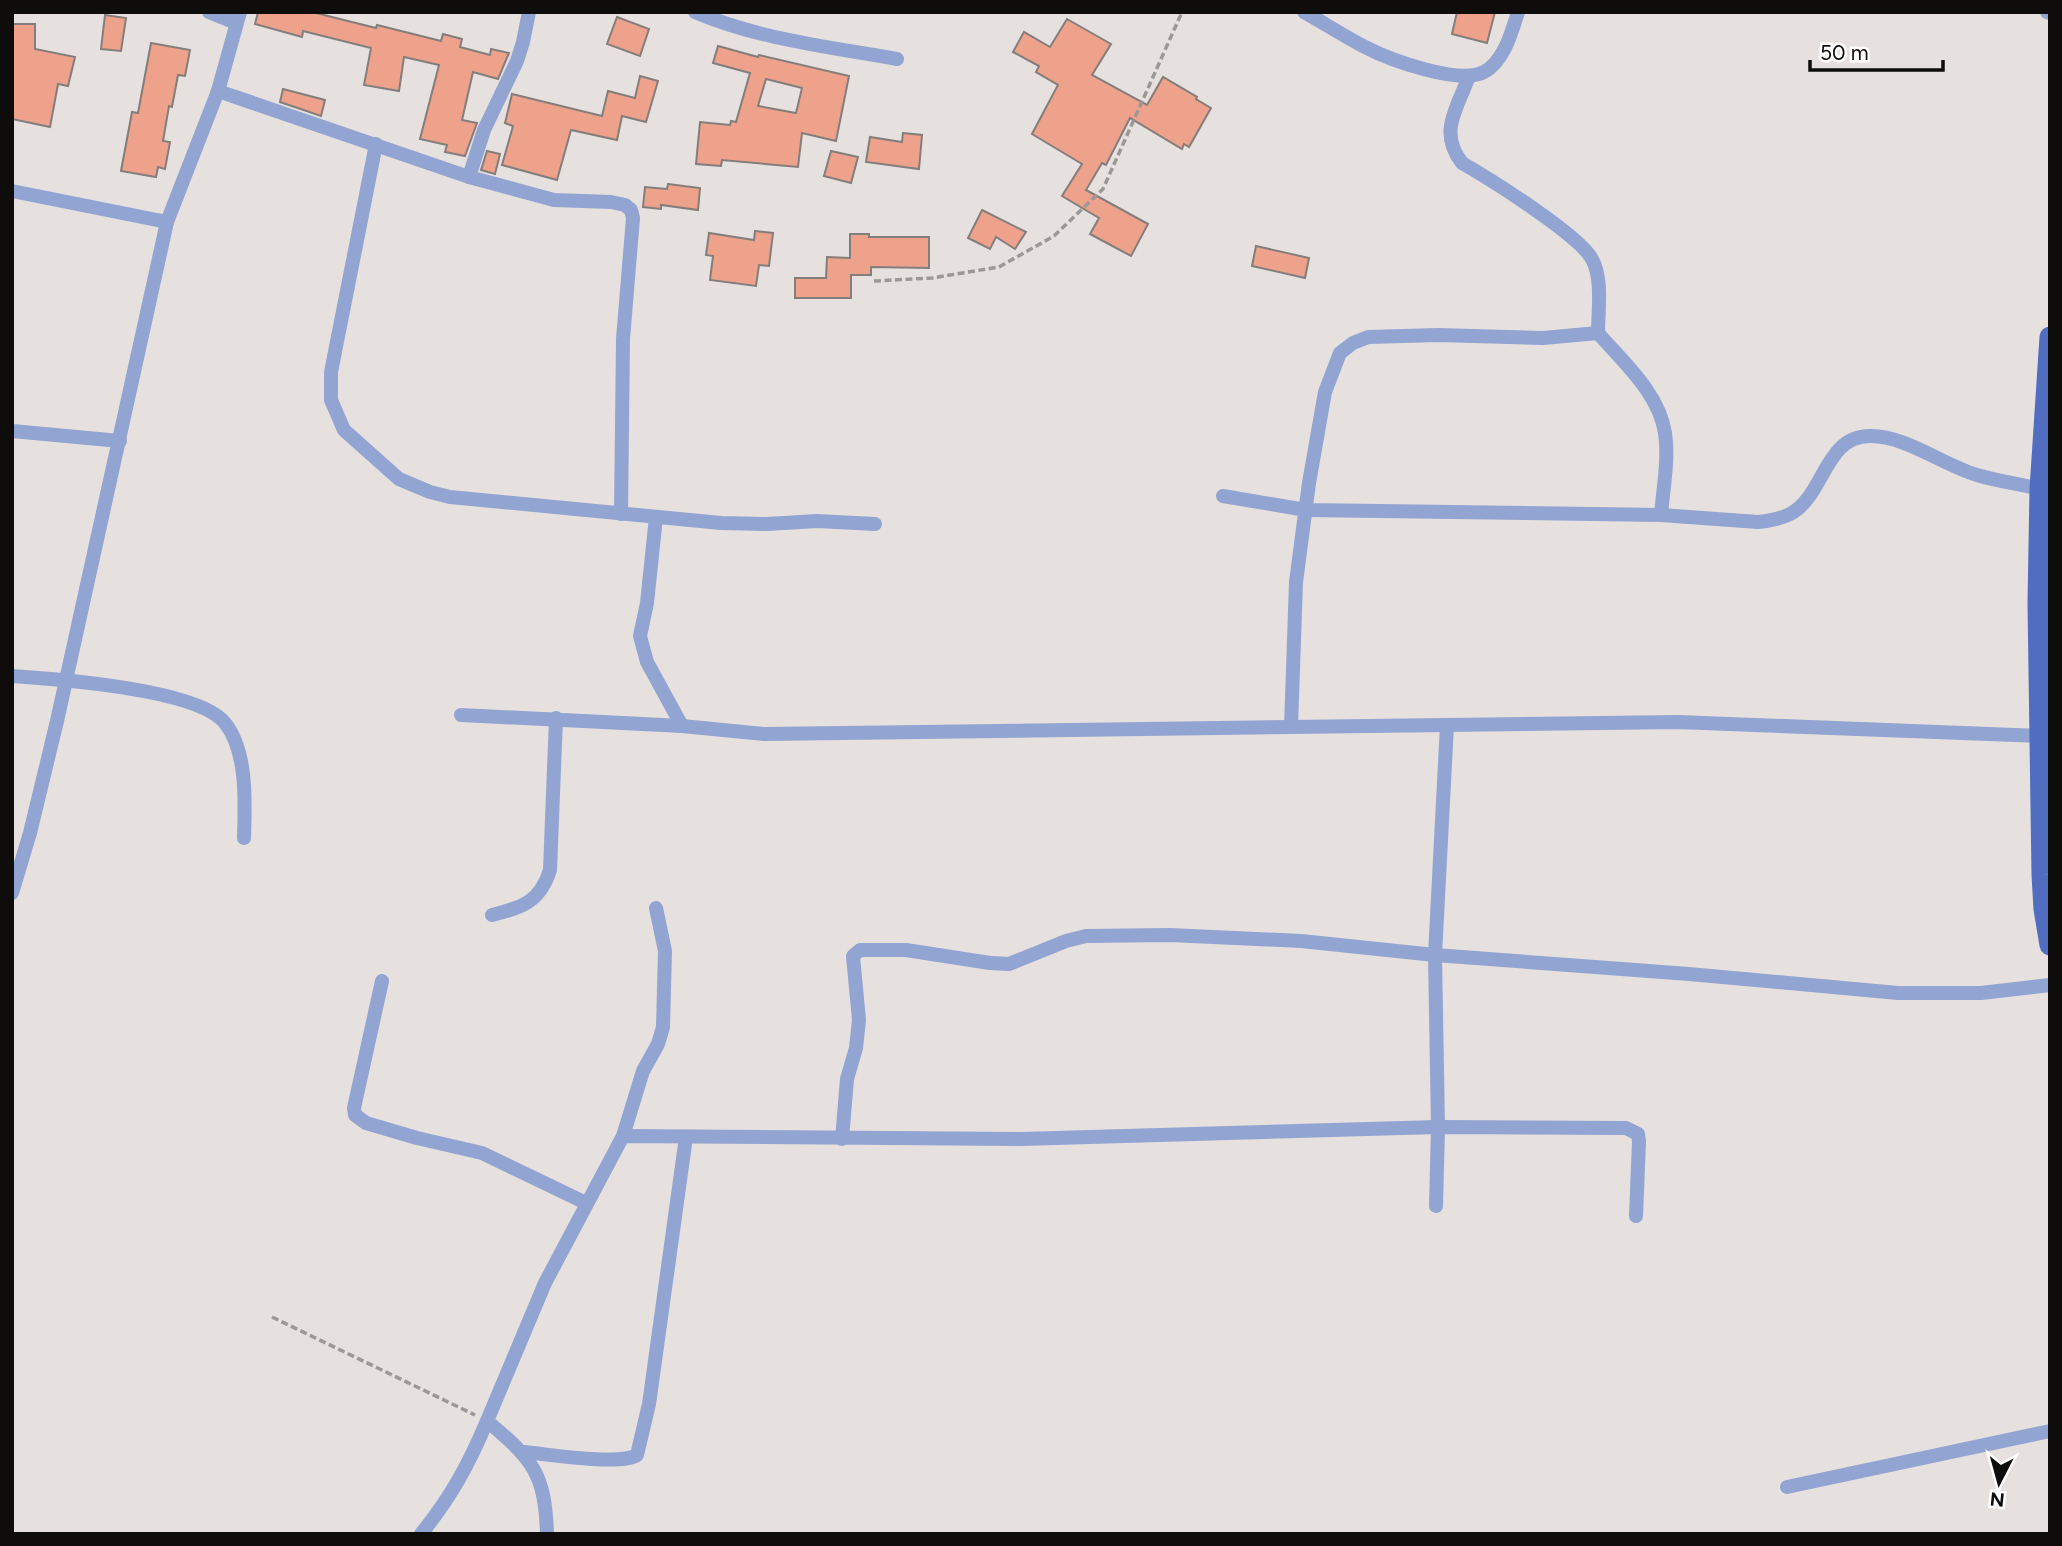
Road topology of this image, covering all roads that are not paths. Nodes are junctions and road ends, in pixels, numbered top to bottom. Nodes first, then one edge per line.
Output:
1 (209, 12) edge
2 (528, 12) edge
3 (695, 12) edge
4 (1304, 12) edge
5 (1518, 12) edge
6 (238, 18) edge
7 (897, 59) dead end
8 (1469, 76) junction
9 (218, 91) junction
10 (376, 144) junction
11 (469, 177) junction
12 (12, 191) edge
13 (167, 222) junction
14 (1598, 333) junction
15 (2050, 337) edge
16 (2047, 428) edge
17 (12, 431) edge
18 (120, 441) junction
19 (2040, 489) junction
20 (1223, 496) dead end
21 (1306, 510) junction
22 (621, 514) junction
23 (1661, 515) junction
24 (656, 517) junction
25 (875, 524) dead end
26 (2044, 605) edge
27 (12, 676) edge
28 (64, 679) junction
29 (461, 715) dead end
30 (556, 718) junction
31 (1447, 725) junction
32 (682, 726) junction
33 (1291, 727) junction
34 (2039, 736) junction
35 (244, 838) dead end
36 (12, 893) edge
37 (656, 908) dead end
38 (492, 915) dead end
39 (2050, 945) edge
40 (1435, 955) junction
41 (382, 981) dead end
42 (2050, 985) edge
43 (1438, 1127) junction
44 (623, 1136) junction
45 (686, 1136) junction
46 (842, 1139) junction
47 (586, 1203) junction
48 (1436, 1206) dead end
49 (1636, 1216) dead end
50 (487, 1421) junction
51 (2050, 1431) edge
52 (524, 1452) junction
53 (1787, 1487) dead end
54 (421, 1534) edge
55 (547, 1534) edge

1 - 6 street
2 - 11 street
3 - 7 street
4 - 8 street
5 - 8 street
6 - 9 street
8 - 14 street
9 - 10 street
9 - 13 street
10 - 11 street
10 - 22 street
11 - 22 street
12 - 13 street
13 - 18 street
14 - 21 street
14 - 23 street
15 - 16 main road
16 - 19 main road
17 - 18 street
18 - 28 street
19 - 23 street
19 - 26 main road
20 - 21 street
21 - 23 street
21 - 33 street
22 - 24 street
24 - 25 street
24 - 32 street
26 - 34 main road
27 - 28 street
28 - 35 street
28 - 36 street
29 - 30 street
30 - 32 street
30 - 38 street
31 - 33 street
31 - 34 street
31 - 40 street
32 - 33 street
34 - 39 main road
37 - 44 street
40 - 42 street
40 - 43 street
40 - 46 street
41 - 47 street
43 - 46 street
43 - 48 street
43 - 49 street
44 - 45 street
44 - 47 street
45 - 46 street
45 - 52 street
47 - 50 street
50 - 52 street
50 - 54 street
51 - 53 street
52 - 55 street

